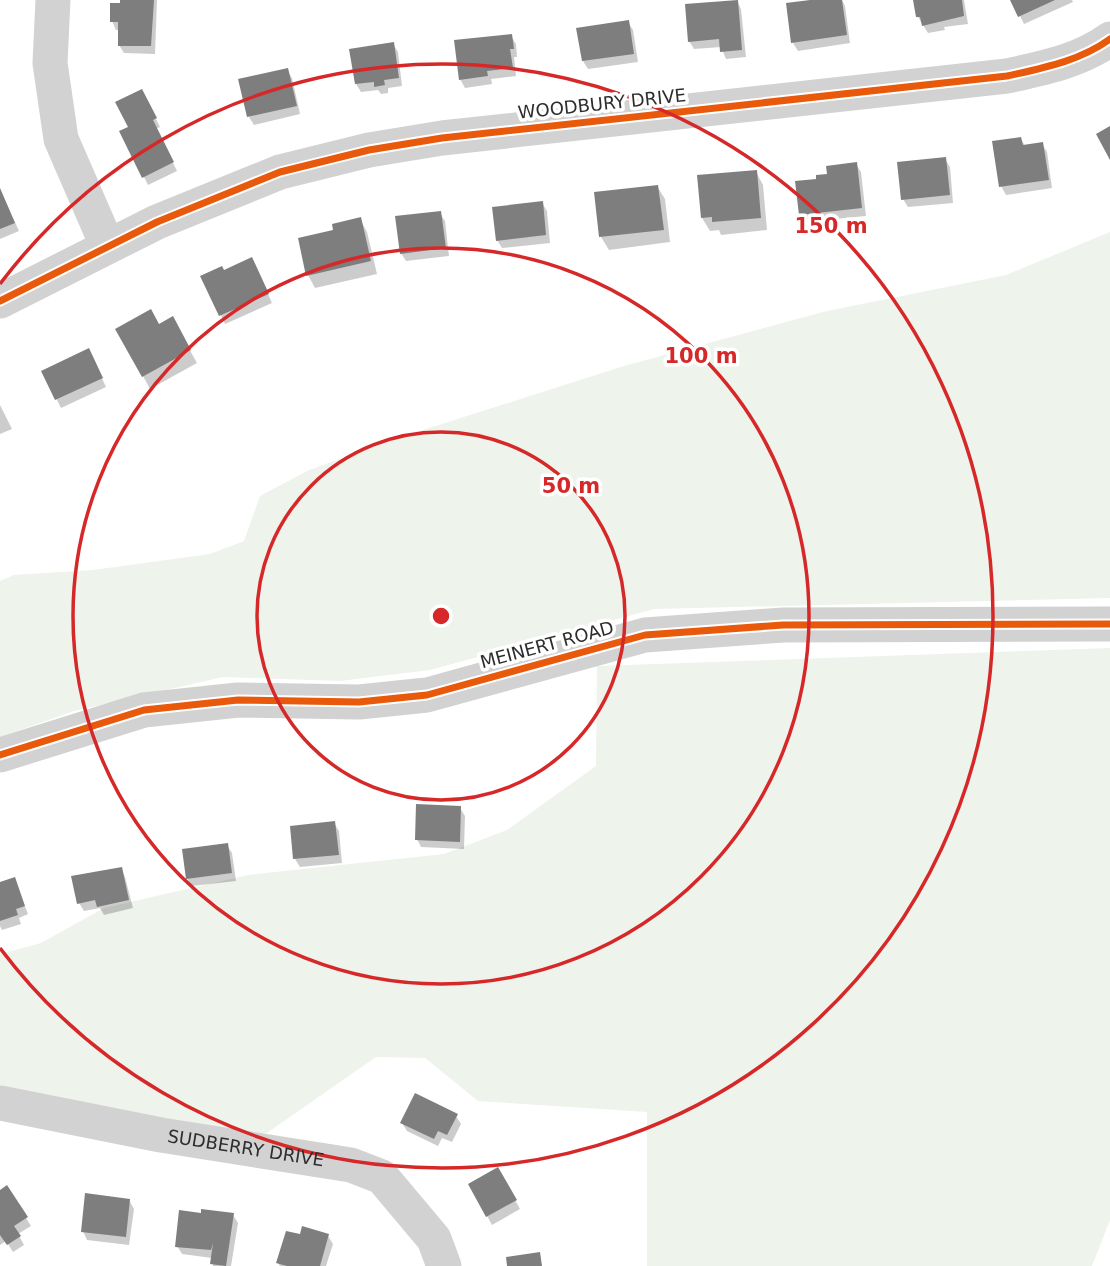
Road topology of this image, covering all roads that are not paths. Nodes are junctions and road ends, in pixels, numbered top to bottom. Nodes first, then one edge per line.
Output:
1 (53, 0) edge
2 (1110, 39) edge
3 (107, 245) junction
4 (0, 301) edge
5 (1110, 624) edge
6 (0, 755) edge
7 (0, 1103) edge
8 (444, 1266) edge

1 - 3 street
2 - 3 street, WOODBURY DRIVE
3 - 4 street, WOODBURY DRIVE
5 - 6 street, MEINERT ROAD
7 - 8 street, SUDBERRY DRIVE

